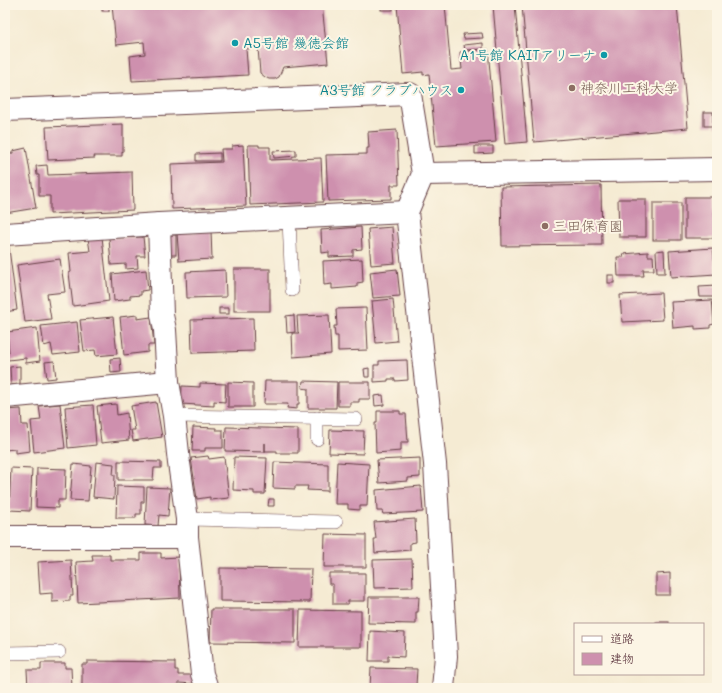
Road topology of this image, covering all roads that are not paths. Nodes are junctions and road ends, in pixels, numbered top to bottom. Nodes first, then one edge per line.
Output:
1 (5, 110) edge
2 (717, 169) edge
3 (422, 174) junction
4 (407, 212) junction
5 (289, 219) junction
6 (159, 224) junction
7 (5, 234) edge
8 (292, 290) dead end
9 (168, 382) junction
10 (5, 397) edge
11 (174, 416) junction
12 (317, 418) junction
13 (356, 419) dead end
14 (317, 439) dead end
15 (336, 522) dead end
16 (187, 528) junction
17 (5, 537) edge
18 (59, 652) dead end
19 (5, 653) edge
20 (207, 688) edge
21 (443, 688) edge

1 - 3 street
2 - 3 street
3 - 4 street
4 - 5 street
4 - 21 street
5 - 6 street
5 - 8 lane
6 - 7 street
6 - 9 street
9 - 10 street
9 - 11 street
11 - 12 lane
11 - 16 street
12 - 13 lane
12 - 14 lane
15 - 16 lane
16 - 17 street
16 - 20 street
18 - 19 lane

